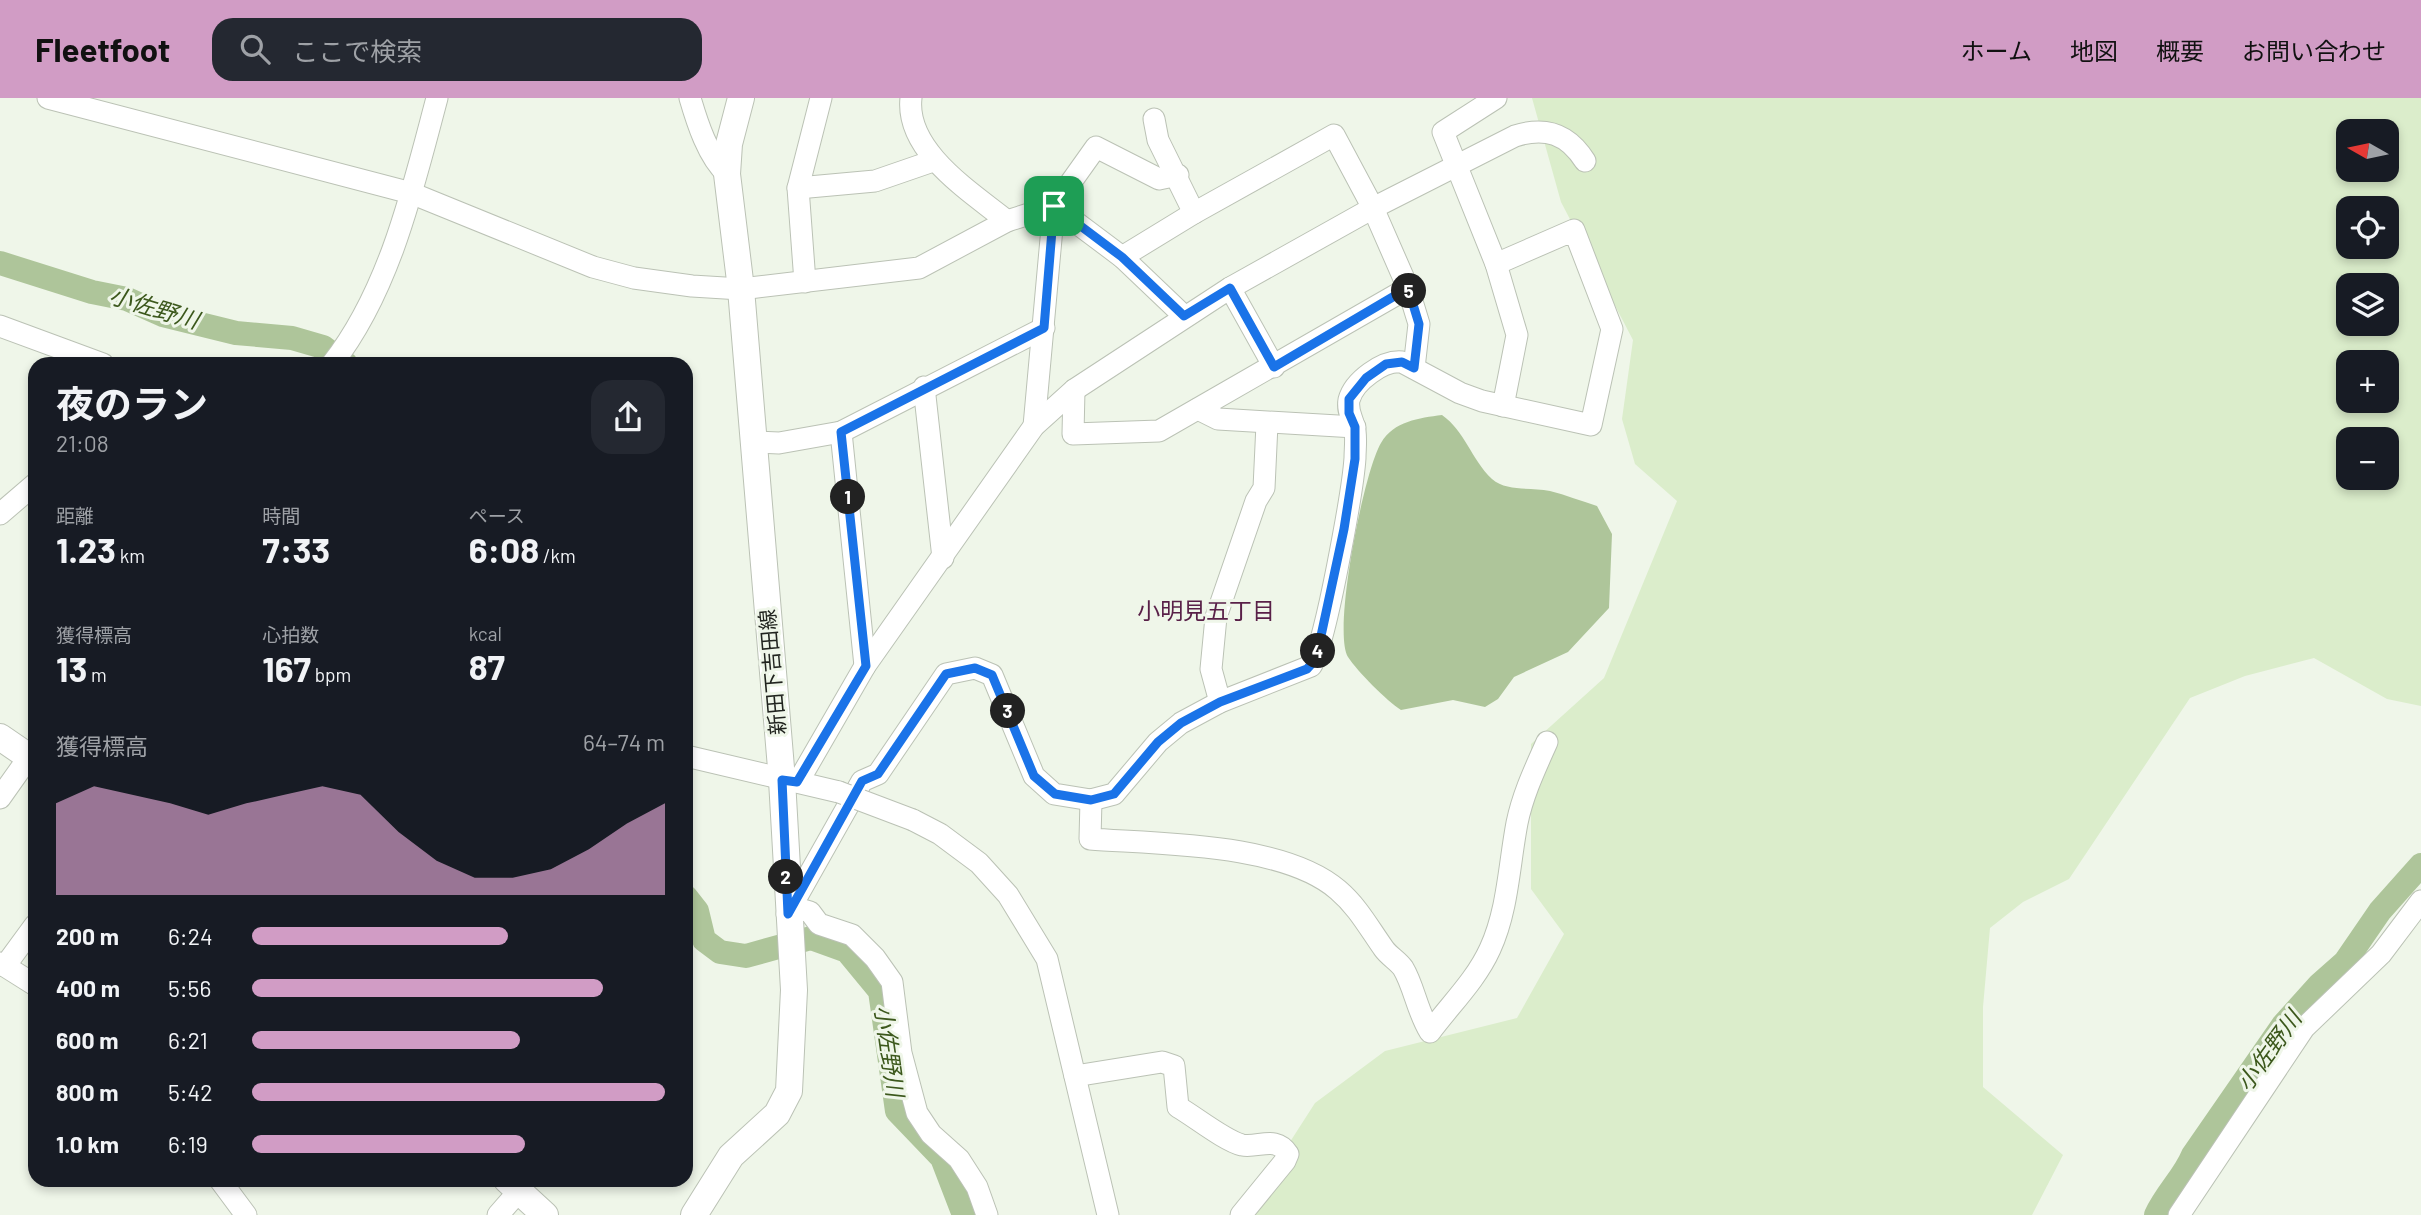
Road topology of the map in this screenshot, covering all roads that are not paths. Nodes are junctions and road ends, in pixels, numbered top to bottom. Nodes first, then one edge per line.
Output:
1 (48, 98) edge
2 (437, 98) edge
3 (690, 98) edge
4 (741, 98) edge
5 (821, 98) edge
6 (911, 98) edge
7 (1496, 98) edge
8 (1154, 119) dead end
9 (933, 160) junction
10 (1585, 161) dead end
11 (1457, 167) junction
12 (727, 174) junction
13 (1178, 175) junction
14 (798, 188) junction
15 (411, 193) junction
16 (1054, 206) junction
17 (1373, 208) junction
18 (1194, 213) junction
19 (1007, 221) junction
20 (1122, 257) junction
21 (1496, 264) junction
22 (805, 282) junction
23 (1230, 288) junction
24 (1408, 288) junction
25 (741, 289) junction
26 (1184, 316) junction
27 (0, 326) edge
28 (1044, 328) junction
29 (84, 357) edge
30 (337, 357) edge
31 (1274, 367) junction
32 (1414, 368) junction
33 (924, 387) junction
34 (1074, 390) junction
35 (1503, 406) junction
36 (1198, 409) junction
37 (1267, 424) junction
38 (1034, 426) junction
39 (1355, 427) junction
40 (841, 432) junction
41 (754, 442) junction
42 (28, 490) edge
43 (0, 514) edge
44 (943, 558) junction
45 (866, 666) junction
46 (1220, 702) junction
47 (0, 737) edge
48 (1547, 742) dead end
49 (28, 756) edge
50 (693, 758) edge
51 (28, 764) edge
52 (790, 781) junction
53 (0, 798) edge
54 (1091, 800) junction
55 (2421, 901) edge
56 (790, 911) junction
57 (28, 934) edge
58 (3, 965) edge
59 (28, 981) edge
60 (1075, 1076) junction
61 (225, 1187) edge
62 (512, 1187) edge
63 (515, 1187) edge
64 (246, 1215) edge
65 (498, 1215) edge
66 (545, 1215) edge
67 (694, 1215) edge
68 (986, 1215) edge
69 (1108, 1215) edge
70 (1241, 1215) edge
71 (2179, 1215) edge

1 - 15 street
2 - 15 street
3 - 12 street
4 - 12 main road, 新田下吉田線
5 - 14 street
6 - 9 street
7 - 11 street
8 - 13 street
9 - 14 street
9 - 19 street
10 - 11 street
11 - 17 street
11 - 21 street
12 - 25 main road, 新田下吉田線
13 - 16 street
13 - 18 street
14 - 22 street
15 - 25 street
15 - 30 street
16 - 19 street
16 - 20 street
16 - 28 street
17 - 18 street
17 - 23 street
17 - 24 street
18 - 20 street
19 - 22 street
20 - 26 street
21 - 35 street
21 - 35 street
22 - 25 street
23 - 26 street
23 - 31 street
24 - 31 street
24 - 32 street
25 - 41 main road, 新田下吉田線
26 - 34 street
27 - 29 street
28 - 33 street
28 - 38 street
31 - 36 street
32 - 35 street
32 - 39 street
33 - 40 street
33 - 44 street
34 - 36 street
34 - 38 street
36 - 37 street
37 - 39 street
37 - 46 street
38 - 44 street
39 - 46 street
40 - 41 street
40 - 45 street
41 - 52 main road, 新田下吉田線
42 - 43 street
44 - 45 street
45 - 52 street
46 - 54 street
47 - 49 main road
48 - 54 street
50 - 52 street
51 - 53 street
52 - 56 main road, 新田下吉田線
52 - 60 street, bridge
54 - 56 street
55 - 71 street
56 - 67 main road, 新田下吉田線
56 - 68 street
57 - 58 street
58 - 59 street
60 - 69 street
60 - 70 street
61 - 64 street
62 - 65 street
63 - 66 main road

